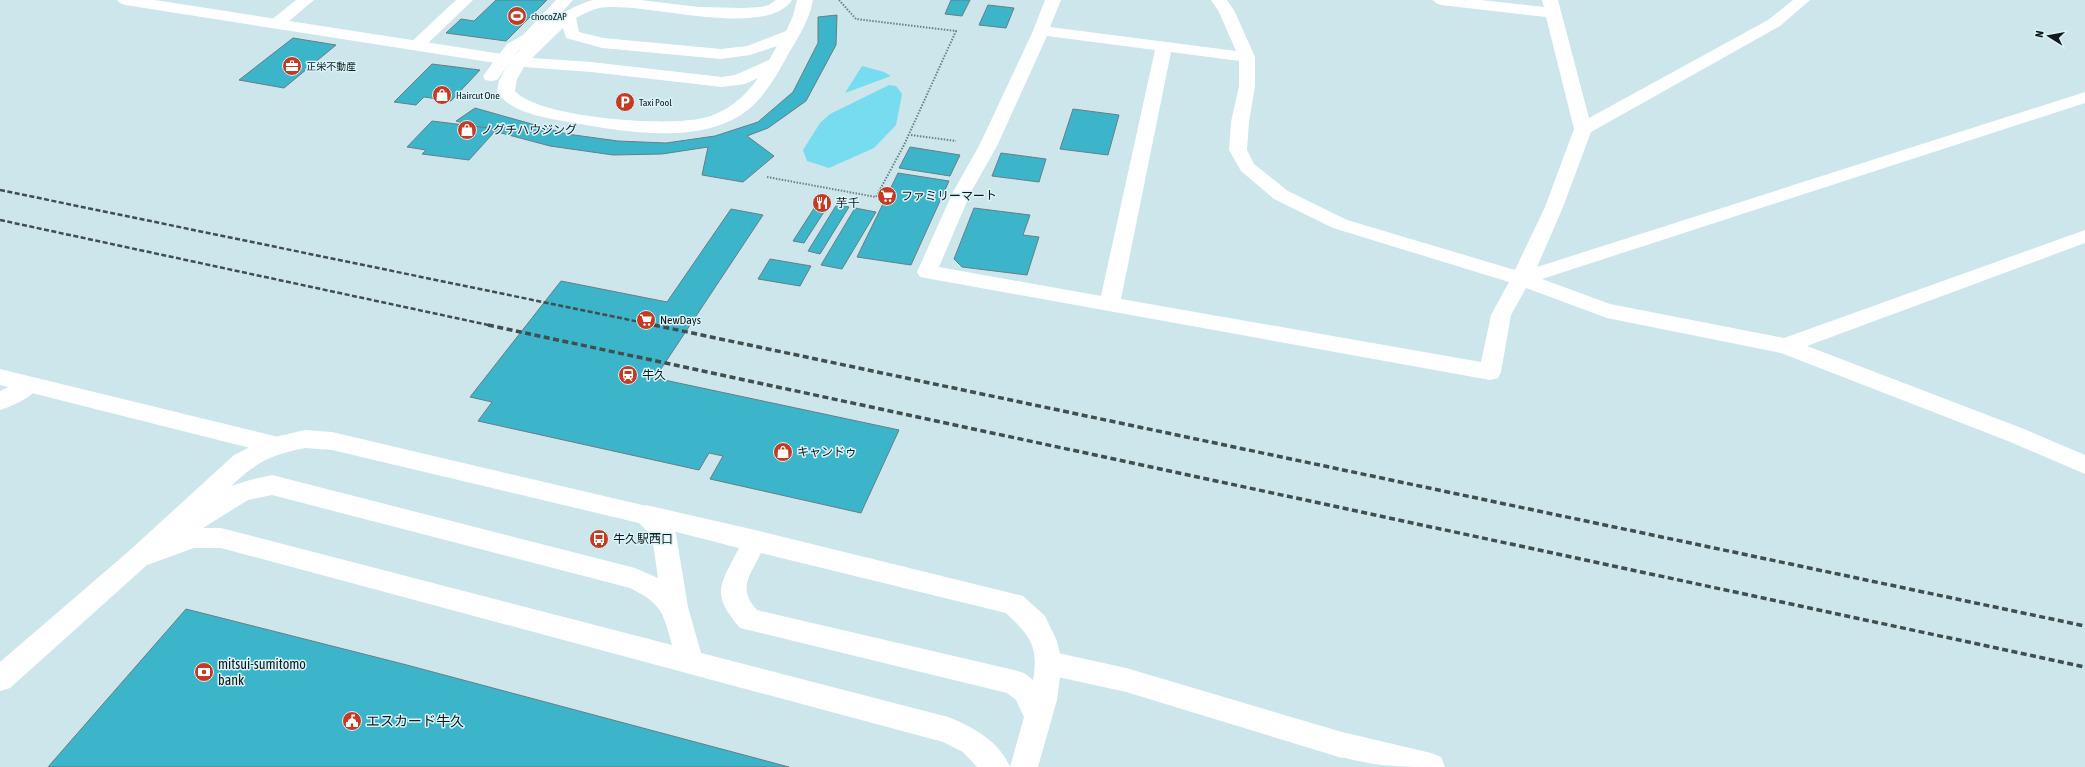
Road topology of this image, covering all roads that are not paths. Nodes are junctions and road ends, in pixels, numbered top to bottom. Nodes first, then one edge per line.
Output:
1 (125, 0) edge
2 (306, 0) edge
3 (465, 0) edge
4 (565, 0) edge
5 (784, 0) edge
6 (805, 0) edge
7 (1053, 0) edge
8 (1219, 0) edge
9 (1441, 0) edge
10 (1802, 0) edge
11 (1552, 6) edge
12 (717, 12) junction
13 (568, 16) junction
14 (276, 24) junction
15 (782, 27) junction
16 (1041, 31) junction
17 (416, 46) junction
18 (1164, 46) junction
19 (1247, 57) junction
20 (503, 60) junction
21 (521, 62) junction
22 (776, 63) junction
23 (492, 76) dead end
24 (2085, 97) edge
25 (1583, 129) junction
26 (2085, 236) edge
27 (1521, 279) junction
28 (1110, 303) junction
29 (1785, 346) junction
30 (0, 377) edge
31 (29, 384) junction
32 (0, 402) edge
33 (274, 445) junction
34 (2085, 465) edge
35 (646, 515) junction
36 (755, 540) junction
37 (138, 558) junction
38 (675, 607) junction
39 (690, 661) junction
40 (1049, 664) junction
41 (0, 679) edge
42 (1038, 716) junction
43 (996, 767) edge
44 (1024, 767) edge
45 (1431, 767) edge

1 - 14 street
2 - 14 street
3 - 17 street
4 - 20 street
5 - 12 street
6 - 15 street
7 - 16 street
8 - 19 street
9 - 11 street
10 - 25 street
11 - 25 street
12 - 13 street
12 - 15 street
13 - 15 street
13 - 21 street
14 - 17 street
15 - 22 street
16 - 18 street
16 - 28 street
17 - 20 street
18 - 19 street
18 - 28 street
19 - 27 street
20 - 21 street
20 - 23 street
21 - 22 street
21 - 22 street
24 - 27 street
25 - 27 street
26 - 29 street
27 - 28 street
27 - 29 street
29 - 34 street
30 - 31 street
31 - 32 street
31 - 33 street
33 - 35 street
33 - 37 street
35 - 36 street
35 - 38 street
36 - 40 street
36 - 42 street
37 - 38 street
37 - 39 street
37 - 41 street
38 - 39 street
39 - 43 street
40 - 42 street
40 - 45 street
42 - 44 street

